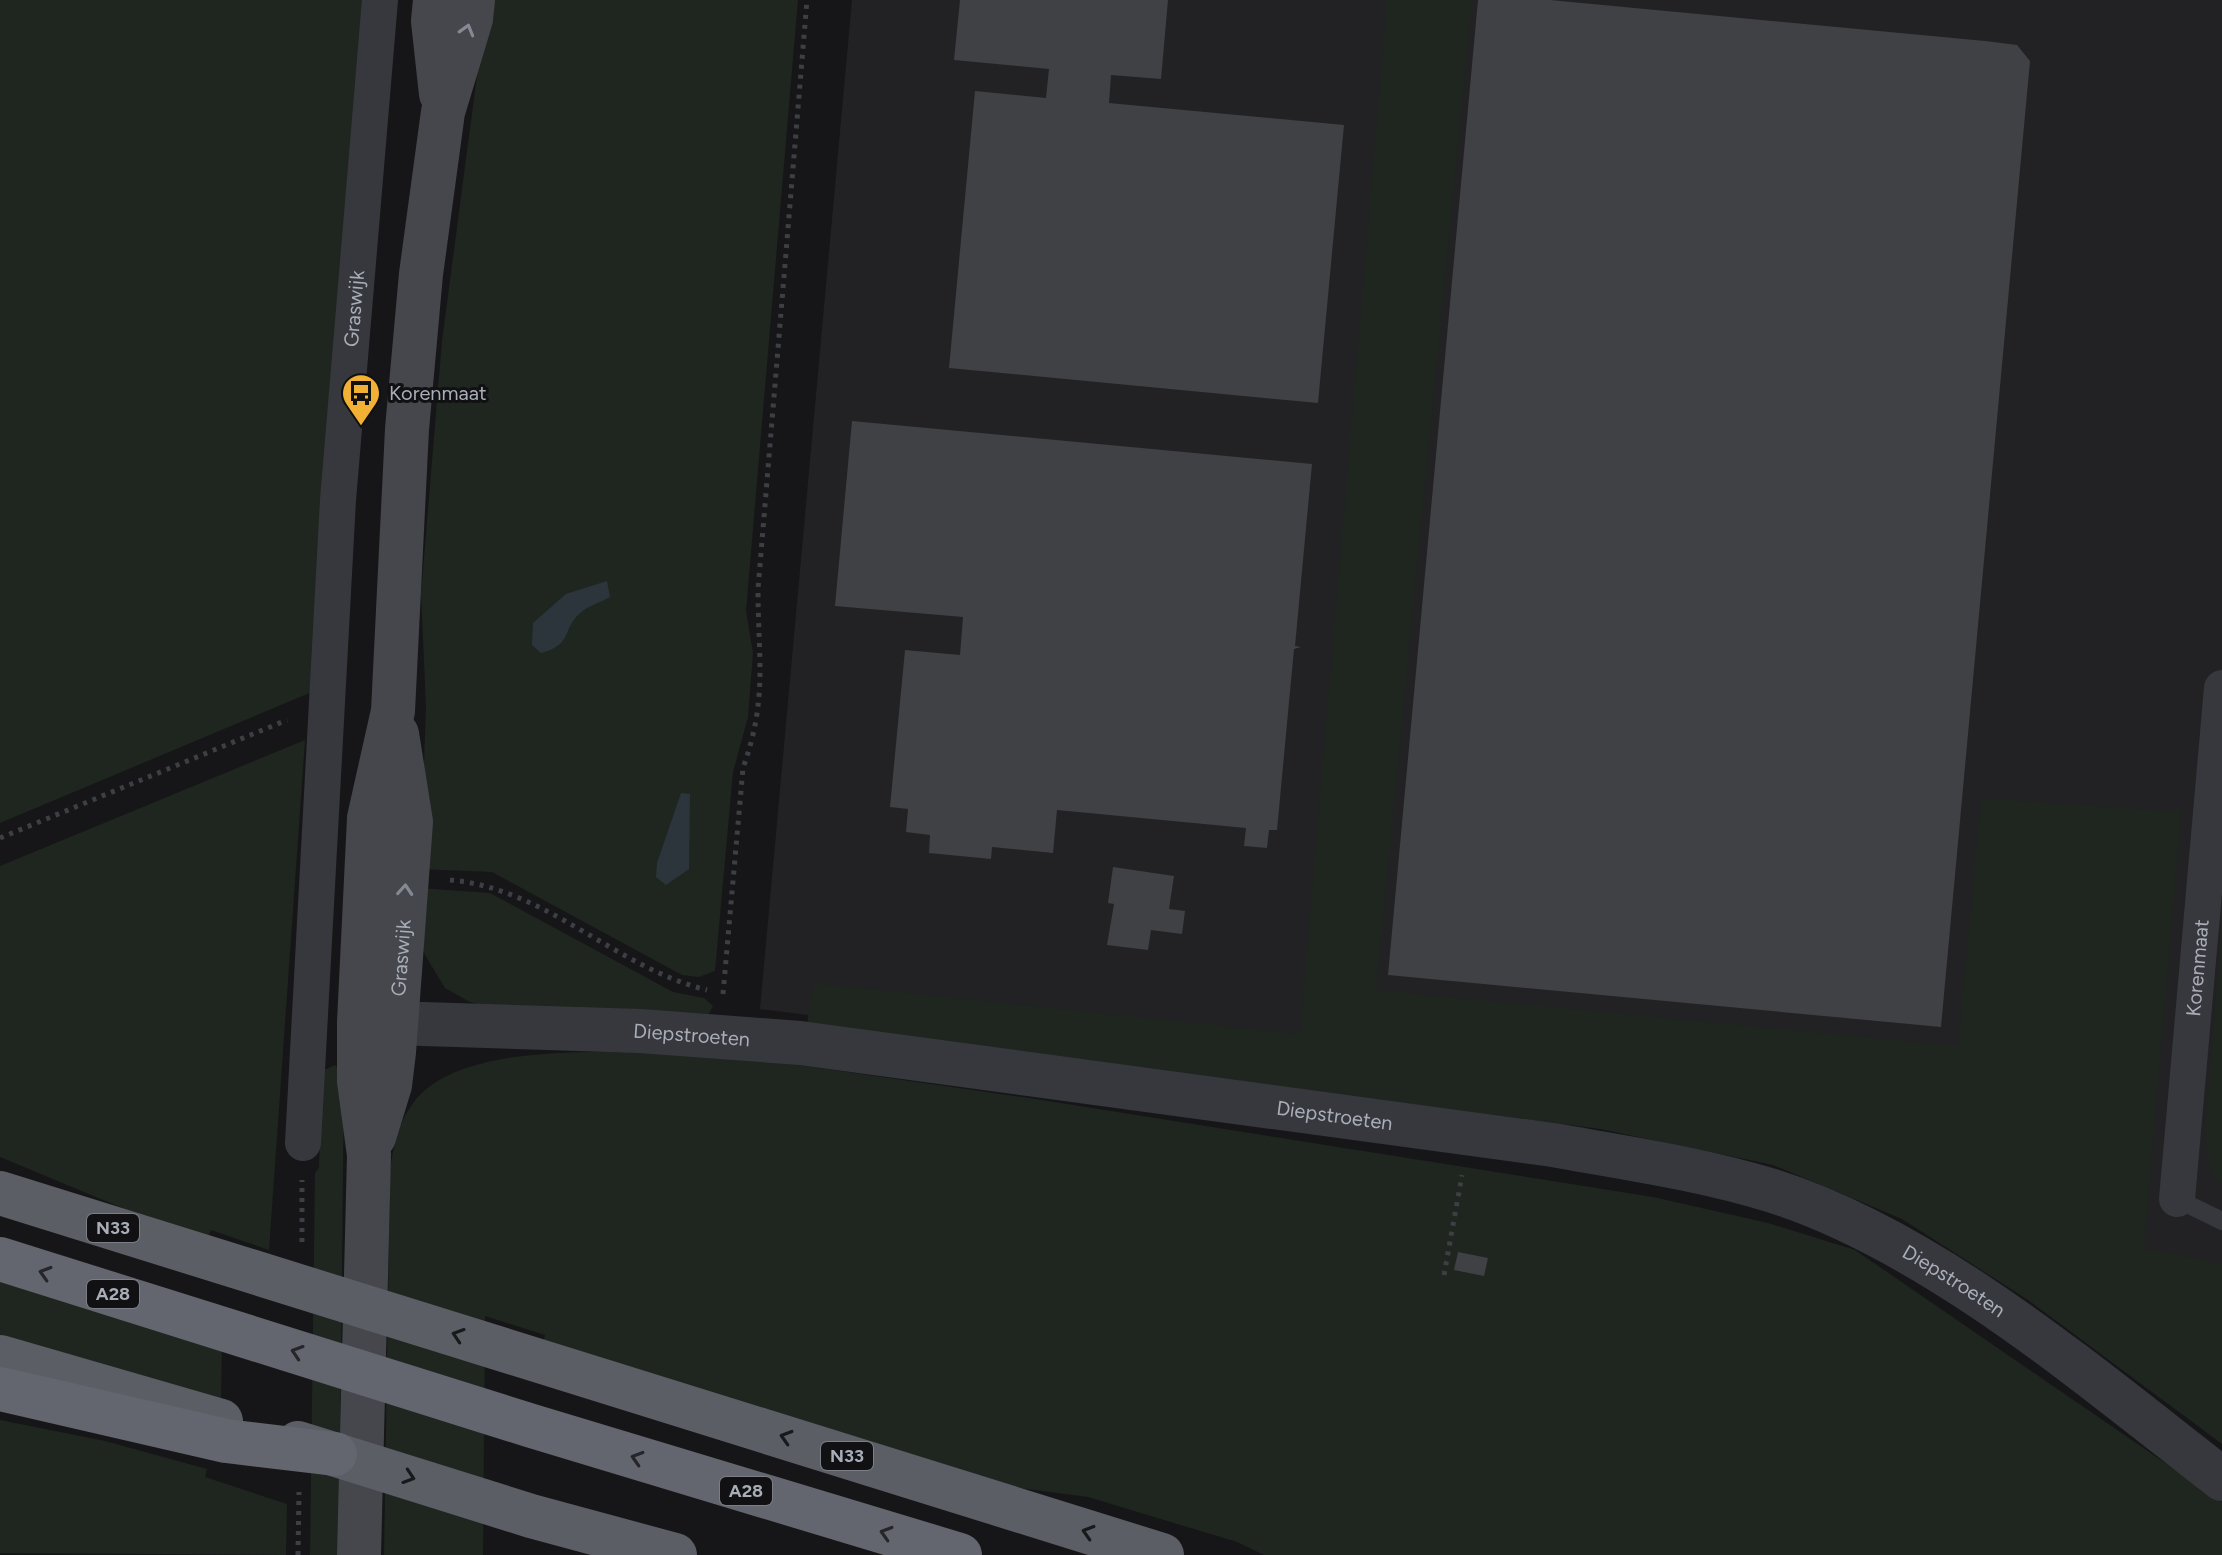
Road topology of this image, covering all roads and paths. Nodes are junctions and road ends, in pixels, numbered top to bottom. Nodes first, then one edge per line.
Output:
1 (380, 0) edge
2 (435, 0) edge
3 (473, 0) edge
4 (807, 0) edge
5 (443, 112) junction
6 (2222, 688) edge
7 (393, 711) junction
8 (327, 714) junction
9 (0, 838) edge
10 (406, 877) junction
11 (721, 1014) junction
12 (377, 1023) junction
13 (1470, 1134) junction
14 (303, 1143) dead end
15 (0, 1193) edge
16 (2177, 1199) joint
17 (2222, 1221) edge
18 (0, 1259) edge
19 (1444, 1275) dead end
20 (0, 1357) edge
21 (0, 1389) edge
22 (226, 1432) junction
23 (2222, 1479) edge
24 (362, 1549) edge
25 (675, 1555) edge
26 (960, 1555) edge
27 (1162, 1555) edge

1 - 8 street, Graswijk
2 - 5 main road, Graswijk
5 -> 3 main road, Graswijk
4 - 11 path
5 - 7 main road, Graswijk
6 - 16 street, Korenmaat
7 - 10 main road, Graswijk
7 - 12 main road, Graswijk
8 - 9 path
8 - 14 street, Graswijk
10 - 11 path
12 -> 10 main road, Graswijk
11 - 12 street, Diepstroeten
11 - 13 street, Diepstroeten
12 - 24 main road, Graswijk
13 - 19 path
13 - 23 street, Diepstroeten
27 -> 15 highway, N33
16 - 17 lane
26 -> 18 highway, A28
20 - 22 highway
21 - 22 highway
22 -> 25 highway

